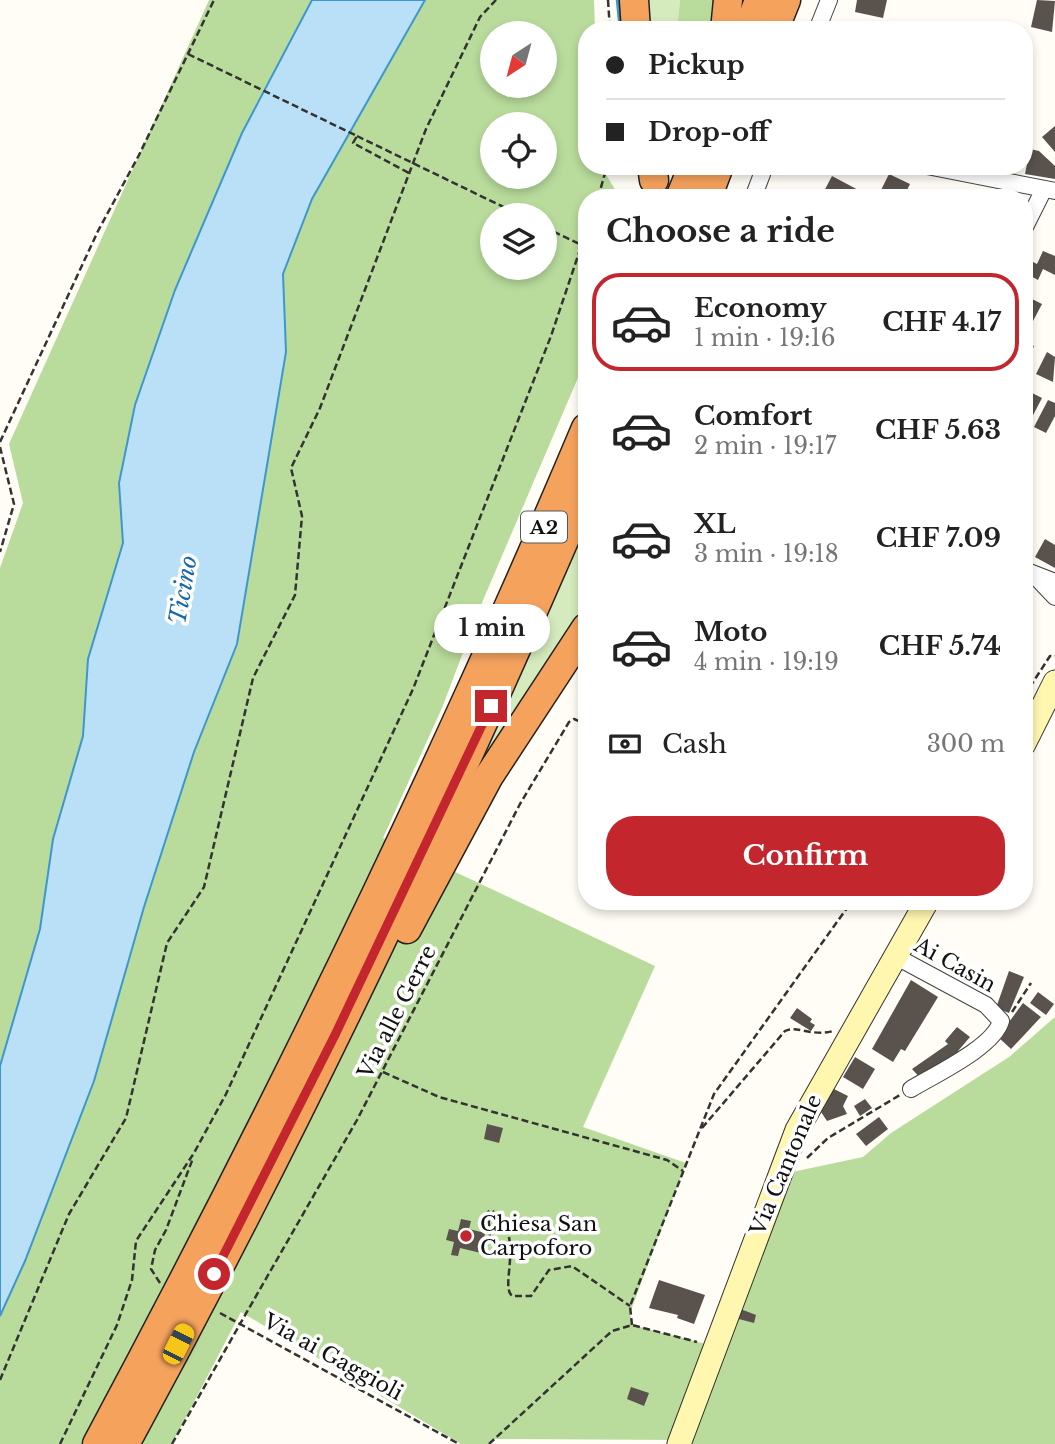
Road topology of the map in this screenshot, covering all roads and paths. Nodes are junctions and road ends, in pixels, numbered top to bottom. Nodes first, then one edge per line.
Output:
1 (214, 0) edge
2 (496, 0) edge
3 (608, 0) edge
4 (634, 0) edge
5 (728, 0) edge
6 (759, 0) edge
7 (786, 0) edge
8 (829, 0) edge
9 (609, 21) edge
10 (635, 21) edge
11 (727, 21) edge
12 (751, 21) edge
13 (778, 21) edge
14 (821, 21) edge
15 (188, 54) junction
16 (357, 136) junction
17 (408, 173) junction
18 (973, 175) edge
19 (1050, 190) edge
20 (495, 203) edge
21 (1033, 216) edge
22 (557, 233) edge
23 (578, 243) edge
24 (578, 255) edge
25 (0, 442) edge
26 (578, 446) edge
27 (0, 447) edge
28 (578, 508) edge
29 (0, 552) edge
30 (1033, 574) edge
31 (1033, 576) edge
32 (1055, 582) edge
33 (1055, 597) edge
34 (578, 640) edge
35 (1055, 681) edge
36 (578, 720) edge
37 (1033, 726) edge
38 (845, 910) edge
39 (922, 910) edge
40 (895, 956) junction
41 (1031, 983) dead end
42 (1001, 1021) junction
43 (856, 1023) junction
44 (383, 1072) junction
45 (911, 1089) joint
46 (308, 1091) junction
47 (699, 1130) junction
48 (194, 1153) junction
49 (801, 1166) dead end
50 (683, 1171) junction
51 (489, 1238) dead end
52 (160, 1283) dead end
53 (630, 1306) junction
54 (220, 1313) dead end
55 (240, 1324) junction
56 (632, 1325) junction
57 (714, 1347) junction
58 (0, 1380) edge
59 (60, 1444) edge
60 (97, 1444) edge
61 (125, 1444) edge
62 (172, 1444) edge
63 (460, 1444) edge
64 (489, 1444) edge
65 (678, 1444) edge

1 - 15 path
2 - 17 path
3 - 9 path
4 - 10 highway
5 - 11 highway
6 - 12 highway
7 - 13 highway
8 - 14 street
15 - 16 path
15 - 25 path
16 - 17 path
16 - 20 path, bridge
17 - 58 path
18 - 19 street
19 - 21 street
22 - 23 path, bridge
24 - 48 path
26 - 60 highway, A2
27 - 29 path
28 - 46 highway, A2
30 - 32 street
31 - 33 street
34 - 46 highway
35 - 37 main road
36 - 44 path, Via alle Gerre
38 - 47 path
39 - 40 main road, Via Cantonale
40 - 42 street, Ai Casin
40 - 43 main road, Via Cantonale
41 - 42 path
42 - 45 street, Ai Casin
43 - 47 path
43 - 57 main road, Via Cantonale
44 - 50 path
44 - 55 path, Via alle Gerre
45 - 49 path
46 - 61 highway, A2
47 - 50 path
48 - 52 path
48 - 59 path
50 - 53 path
51 - 53 path
53 - 56 path
54 - 55 path
55 - 62 path, Via ai Gaggioli
55 - 63 path, Via ai Gaggioli
56 - 57 path
56 - 64 path
57 - 65 main road, Via Cantonale

